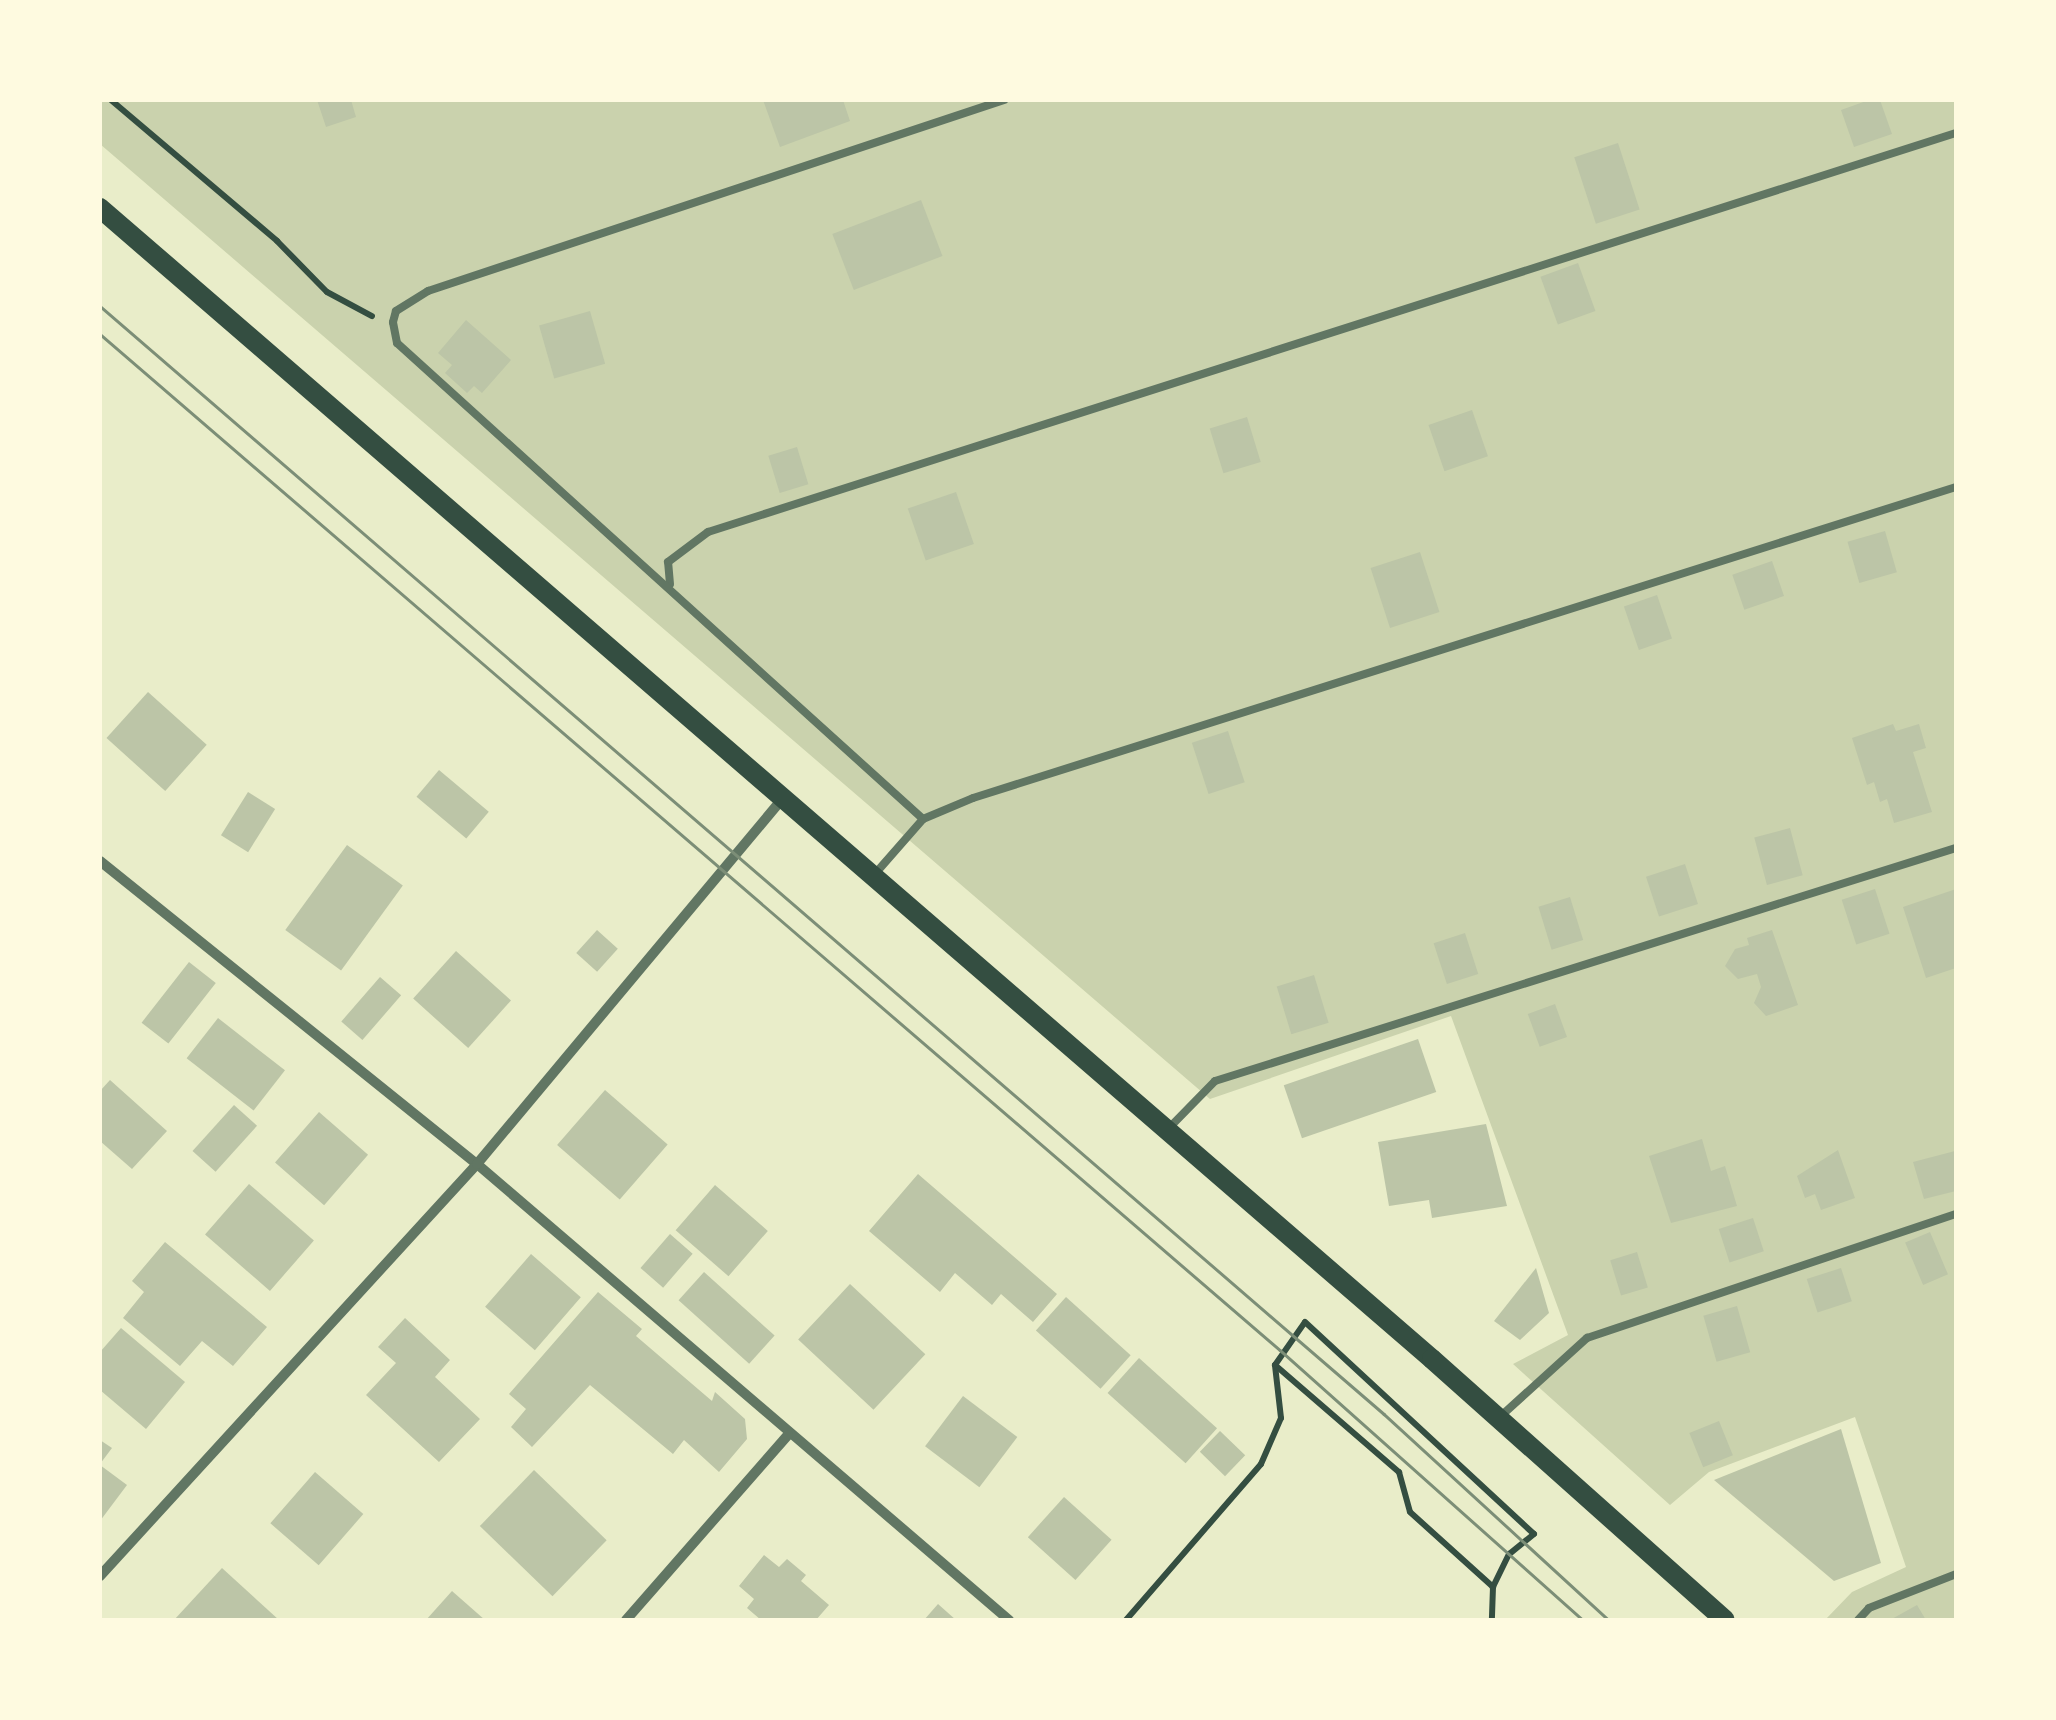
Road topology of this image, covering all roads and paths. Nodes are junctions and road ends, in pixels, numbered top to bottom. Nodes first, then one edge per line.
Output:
1 (111, 100) edge
2 (1004, 100) edge
3 (1956, 133) edge
4 (100, 208) edge
5 (393, 322) junction
6 (1956, 487) edge
7 (670, 584) junction
8 (782, 798) junction
9 (923, 819) junction
10 (1956, 848) edge
11 (100, 861) edge
12 (874, 876) junction
13 (1166, 1130) junction
14 (477, 1164) junction
15 (1956, 1214) edge
16 (1275, 1366) junction
17 (1498, 1418) junction
18 (788, 1434) junction
19 (1956, 1574) edge
20 (100, 1576) edge
21 (1493, 1587) junction
22 (626, 1620) edge
23 (1009, 1620) edge
24 (1126, 1620) edge
25 (1492, 1620) edge
26 (1725, 1620) edge
27 (1858, 1620) edge

1 - 5 path
2 - 5 lane
3 - 7 lane
4 - 8 main road
5 - 7 lane
6 - 9 lane
7 - 9 lane
8 - 12 main road
8 - 14 street
9 - 12 lane
10 - 13 lane
11 - 14 street
12 - 13 main road
13 - 17 main road
14 - 18 street
14 - 20 street
15 - 17 lane
16 - 21 path
16 - 21 path
16 - 24 path
17 - 26 main road
18 - 22 street
18 - 23 street
19 - 27 lane
21 - 25 path

